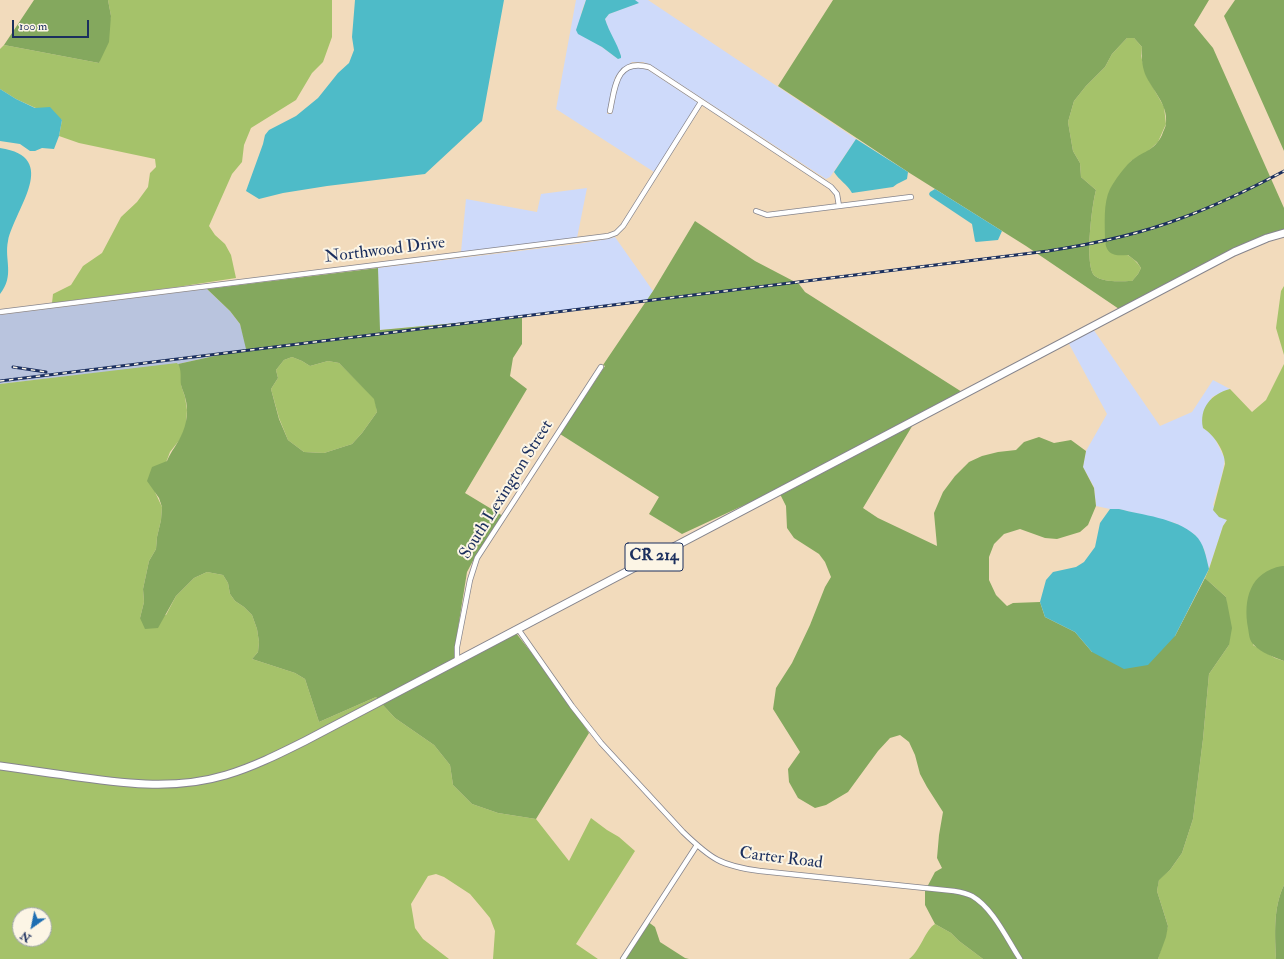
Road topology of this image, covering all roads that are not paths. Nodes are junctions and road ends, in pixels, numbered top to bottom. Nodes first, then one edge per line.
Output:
1 (701, 102) junction
2 (610, 111) dead end
3 (911, 198) dead end
4 (839, 206) junction
5 (756, 212) dead end
6 (1284, 233) edge
7 (0, 312) edge
8 (601, 367) dead end
9 (518, 629) junction
10 (457, 661) junction
11 (0, 766) edge
12 (697, 845) junction
13 (623, 959) edge
14 (1020, 959) edge

1 - 2 street
1 - 4 street
1 - 7 street, Northwood Drive
3 - 4 street
4 - 5 street
6 - 9 main road, CR 214
8 - 10 street, South Lexington Street
9 - 10 main road, CR 214
9 - 12 street, Carter Road
10 - 11 main road, CR 214
12 - 13 street
12 - 14 street, Carter Road

